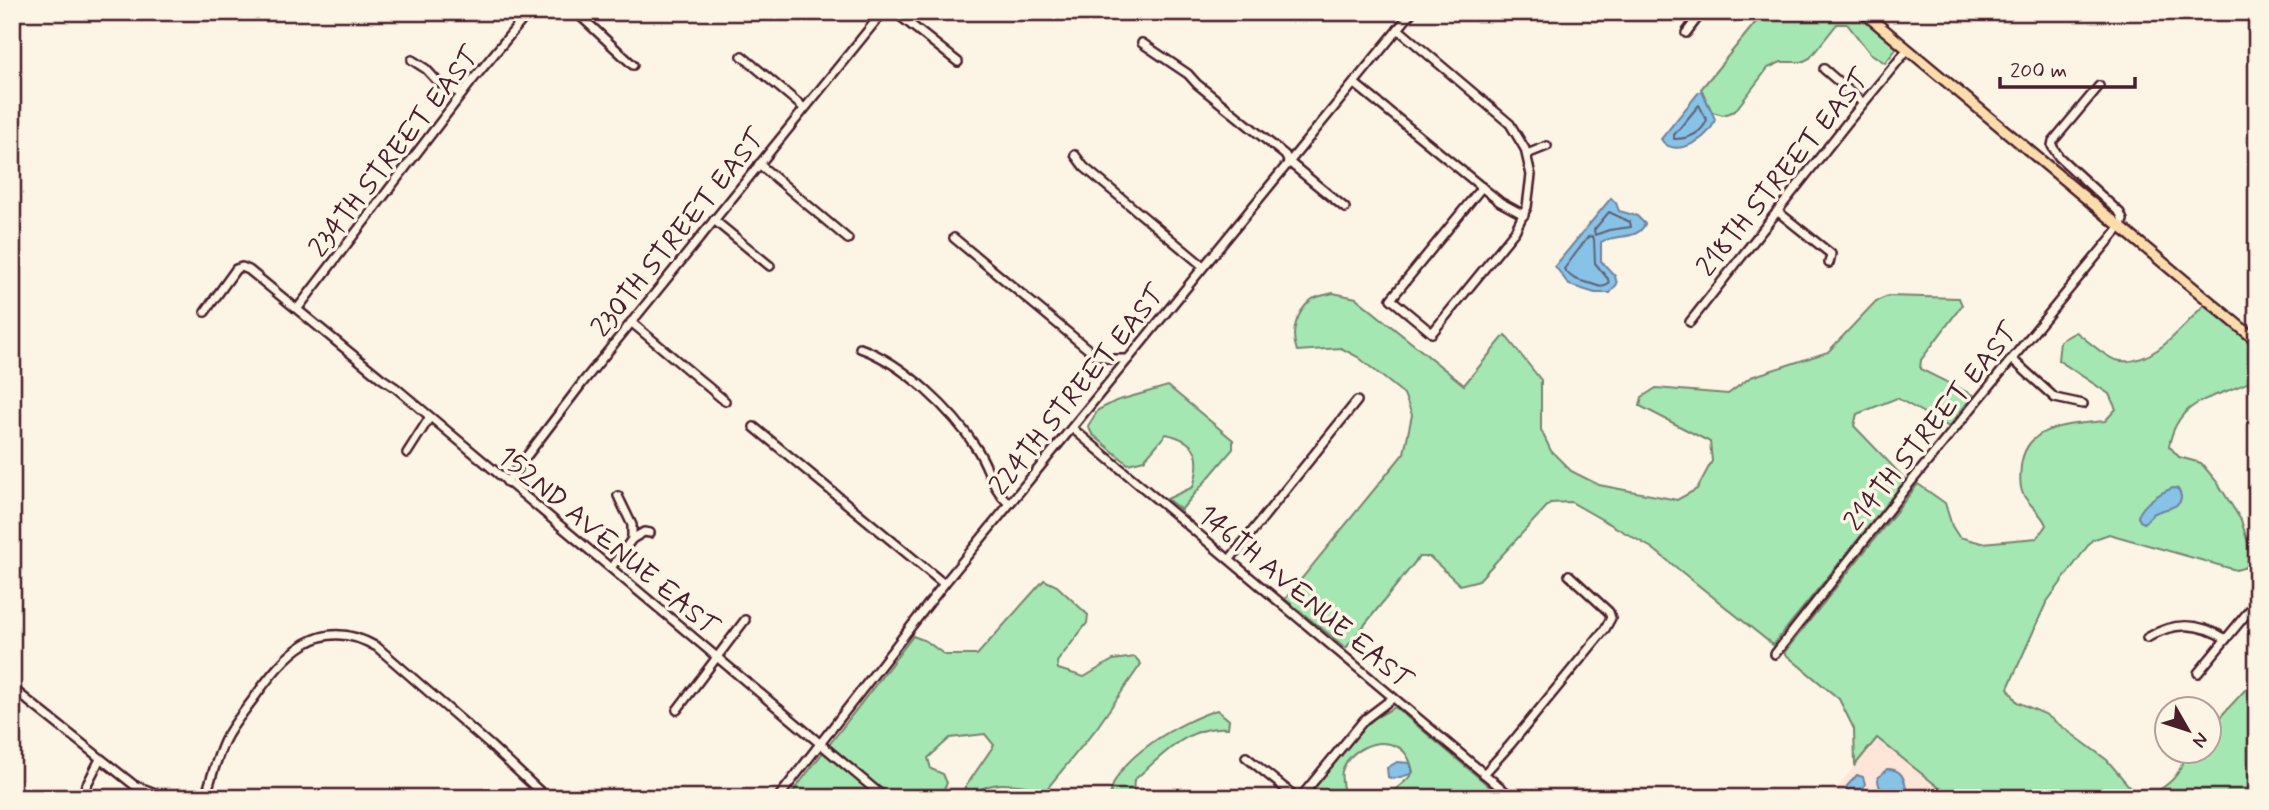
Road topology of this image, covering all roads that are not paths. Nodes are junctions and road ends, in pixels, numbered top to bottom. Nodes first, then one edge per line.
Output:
1 (529, 12) edge
2 (576, 12) edge
3 (883, 12) edge
4 (895, 12) edge
5 (1412, 12) edge
6 (1702, 12) edge
7 (1863, 12) edge
8 (1398, 29) junction
9 (1686, 33) dead end
10 (1142, 43) dead end
11 (1908, 49) junction
12 (742, 56) dead end
13 (412, 60) dead end
14 (958, 62) dead end
15 (634, 65) dead end
16 (1824, 69) dead end
17 (1354, 83) junction
18 (2099, 86) dead end
19 (462, 94) junction
20 (1863, 103) junction
21 (804, 108) junction
22 (1547, 146) dead end
23 (1527, 154) junction
24 (1075, 155) dead end
25 (1289, 162) junction
26 (759, 164) junction
27 (1482, 187) junction
28 (1345, 208) dead end
29 (1777, 211) junction
30 (1524, 215) junction
31 (714, 220) junction
32 (2121, 226) junction
33 (954, 238) dead end
34 (848, 239) dead end
35 (1829, 263) dead end
36 (770, 266) dead end
37 (1203, 266) junction
38 (298, 308) junction
39 (205, 312) dead end
40 (631, 322) junction
41 (1690, 322) dead end
42 (2257, 341) edge
43 (860, 348) dead end
44 (1128, 359) junction
45 (2012, 359) junction
46 (725, 401) dead end
47 (1357, 401) dead end
48 (2083, 404) dead end
49 (430, 417) junction
50 (754, 427) dead end
51 (1072, 428) junction
52 (407, 453) dead end
53 (507, 482) junction
54 (618, 496) dead end
55 (1009, 504) junction
56 (633, 528) junction
57 (632, 539) junction
58 (1230, 559) junction
59 (611, 568) junction
60 (1569, 575) dead end
61 (944, 584) junction
62 (2257, 601) edge
63 (745, 620) dead end
64 (2147, 638) dead end
65 (2226, 639) junction
66 (1775, 654) dead end
67 (717, 657) junction
68 (2198, 673) dead end
69 (12, 688) edge
70 (1393, 698) junction
71 (677, 710) dead end
72 (821, 743) junction
73 (1246, 757) dead end
74 (100, 759) junction
75 (1484, 774) junction
76 (80, 798) edge
77 (169, 798) edge
78 (205, 798) edge
79 (547, 798) edge
80 (778, 798) edge
81 (885, 798) edge
82 (1298, 798) edge
83 (1513, 798) edge

1 - 19 street, 234TH STREET EAST
2 - 15 street
3 - 21 street, 230TH STREET EAST
4 - 14 street
5 - 8 street, 224TH STREET EAST
6 - 9 street
7 - 11 main road
8 - 17 street, 224TH STREET EAST
8 - 23 street
10 - 25 street
11 - 20 street, 218TH STREET EAST
11 - 32 main road
12 - 21 street
13 - 19 street
16 - 20 street
17 - 25 street, 224TH STREET EAST
17 - 27 street
18 - 32 street
19 - 38 street, 234TH STREET EAST
20 - 29 street, 218TH STREET EAST
21 - 26 street, 230TH STREET EAST
22 - 23 street
23 - 30 street
24 - 37 street
25 - 28 street
25 - 37 street, 224TH STREET EAST
26 - 31 street, 230TH STREET EAST
26 - 34 street
27 - 30 street
27 - 30 street
29 - 35 street
29 - 41 street, 218TH STREET EAST
31 - 36 street
31 - 40 street, 230TH STREET EAST
32 - 42 main road
32 - 45 street, 214TH STREET EAST
33 - 44 street
37 - 44 street, 224TH STREET EAST
38 - 39 street
38 - 49 street, 152ND AVENUE EAST
40 - 46 street
40 - 53 street, 230TH STREET EAST
43 - 55 street
44 - 51 street, 224TH STREET EAST
45 - 48 street
45 - 66 street, 214TH STREET EAST
47 - 58 street
49 - 52 street
49 - 53 street, 152ND AVENUE EAST
50 - 61 street
51 - 55 street, 224TH STREET EAST
51 - 58 street, 146TH AVENUE EAST
53 - 59 street, 152ND AVENUE EAST
54 - 56 street
55 - 61 street, 224TH STREET EAST
56 - 57 street
56 - 57 street
57 - 59 street
58 - 70 street, 146TH AVENUE EAST
59 - 67 street, 152ND AVENUE EAST
60 - 75 street
61 - 72 street, 224TH STREET EAST
62 - 65 street
63 - 67 street
64 - 65 street
65 - 68 street
67 - 71 street
67 - 72 street, 152ND AVENUE EAST
69 - 74 street
70 - 75 street, 146TH AVENUE EAST
70 - 82 street
72 - 80 street, 224TH STREET EAST
72 - 81 street, 152ND AVENUE EAST
73 - 82 street
74 - 76 street
74 - 77 street
75 - 83 street, 146TH AVENUE EAST
78 - 79 street

